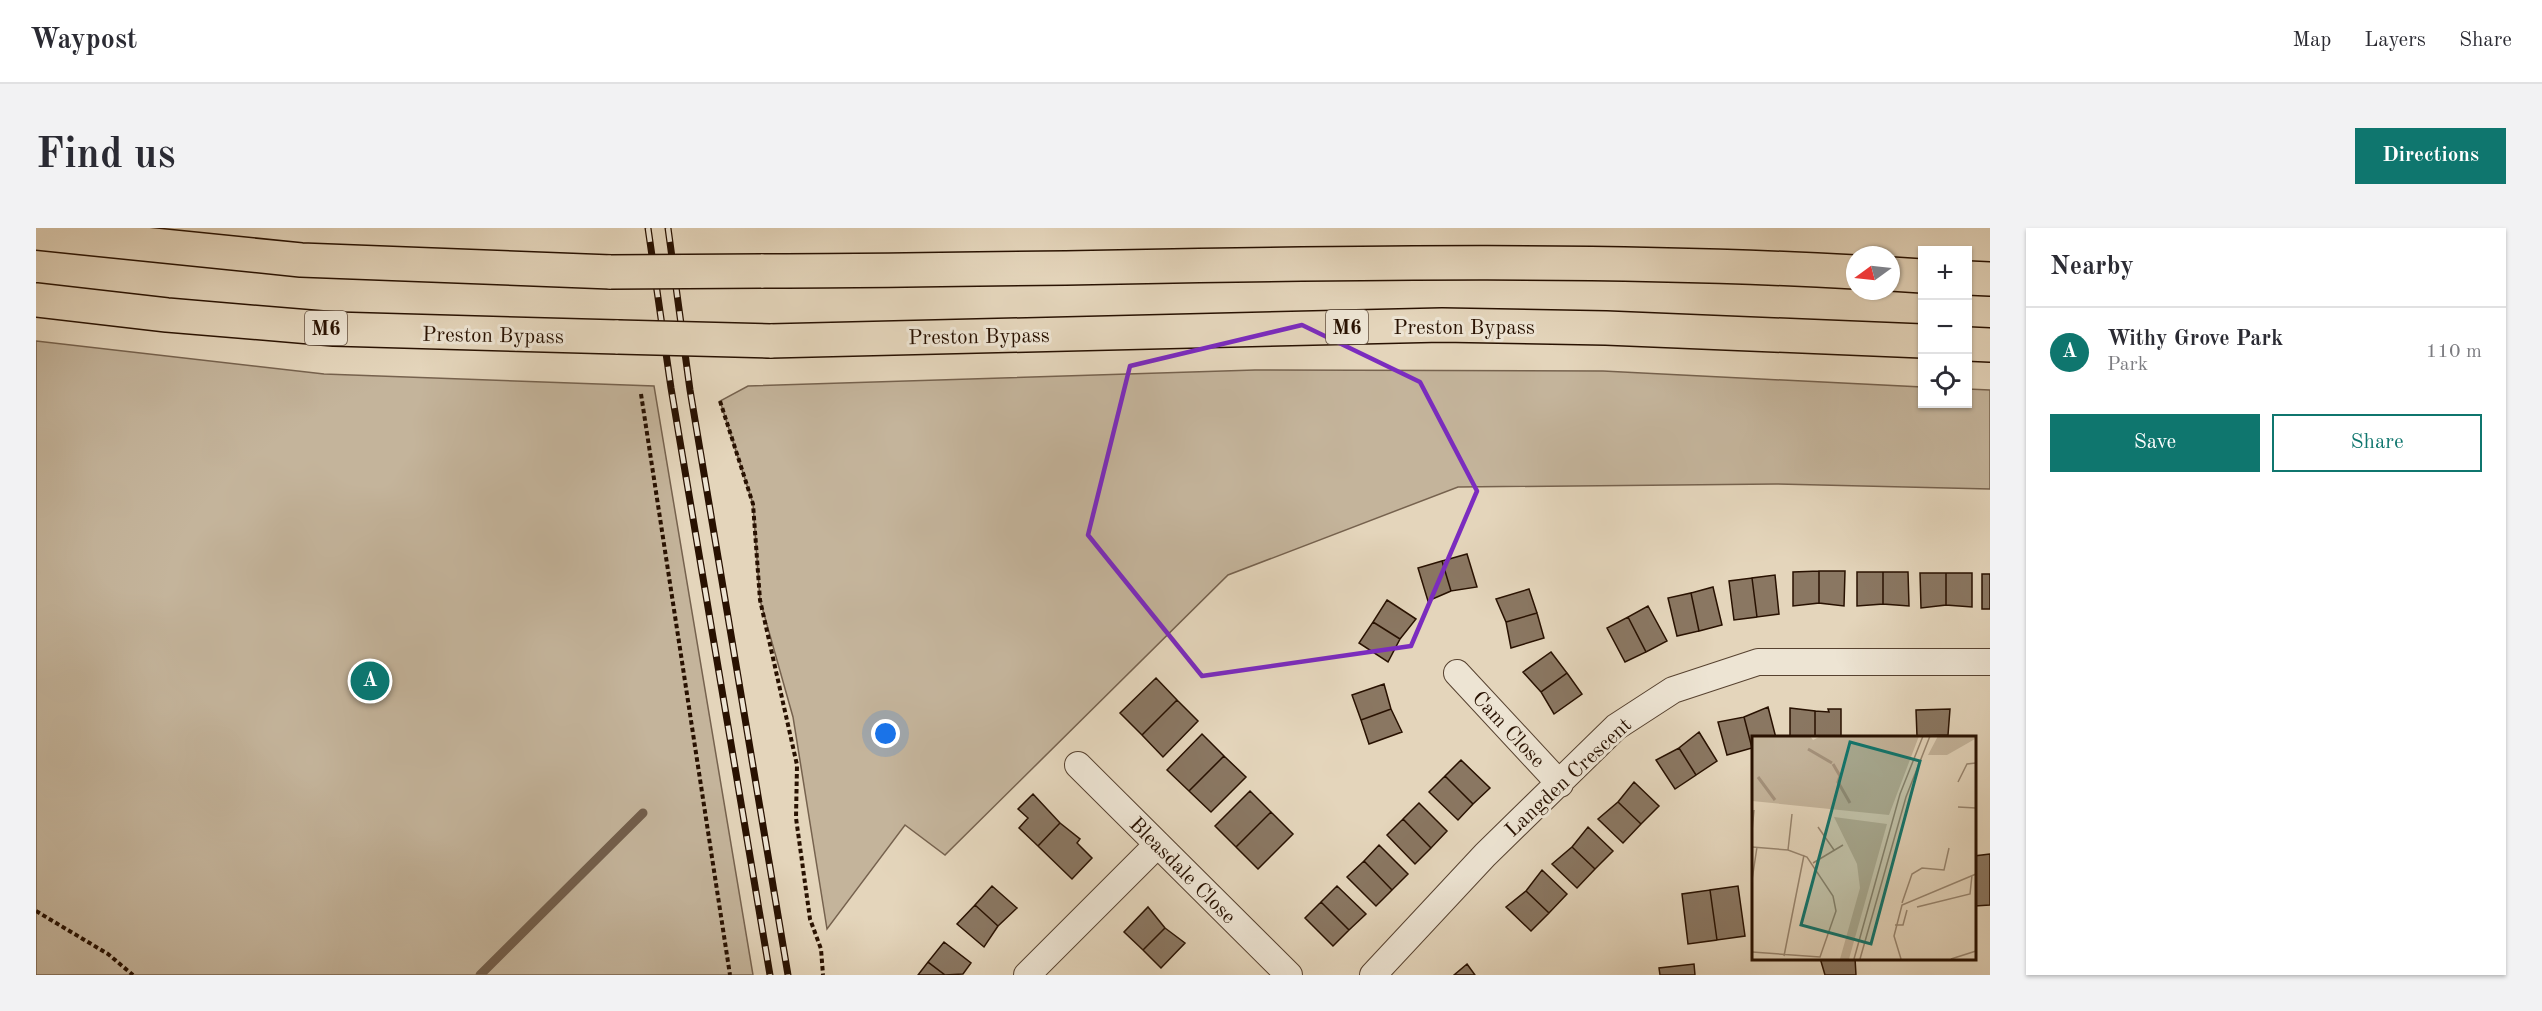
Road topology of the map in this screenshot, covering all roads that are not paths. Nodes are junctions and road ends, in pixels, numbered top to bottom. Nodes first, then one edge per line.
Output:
1 (36, 232) edge
2 (1846, 272) edge
3 (1900, 275) edge
4 (1918, 276) edge
5 (1972, 278) edge
6 (1990, 279) edge
7 (36, 300) edge
8 (1918, 341) edge
9 (1972, 344) edge
10 (1990, 345) edge
11 (1990, 662) edge
12 (1457, 674) dead end
13 (1078, 765) dead end
14 (1560, 784) junction
15 (1157, 845) junction
16 (1027, 975) edge
17 (1289, 975) edge
18 (1373, 975) edge

1 - 2 highway, bridge
3 - 4 highway
5 - 6 highway
7 - 8 highway, Preston Bypass / M6, bridge
9 - 10 highway
11 - 14 street, Langden Crescent
12 - 14 street, Cam Close
13 - 15 street, Bleasdale Close
14 - 18 street, Langden Crescent
15 - 16 street
15 - 17 street, Bleasdale Close

